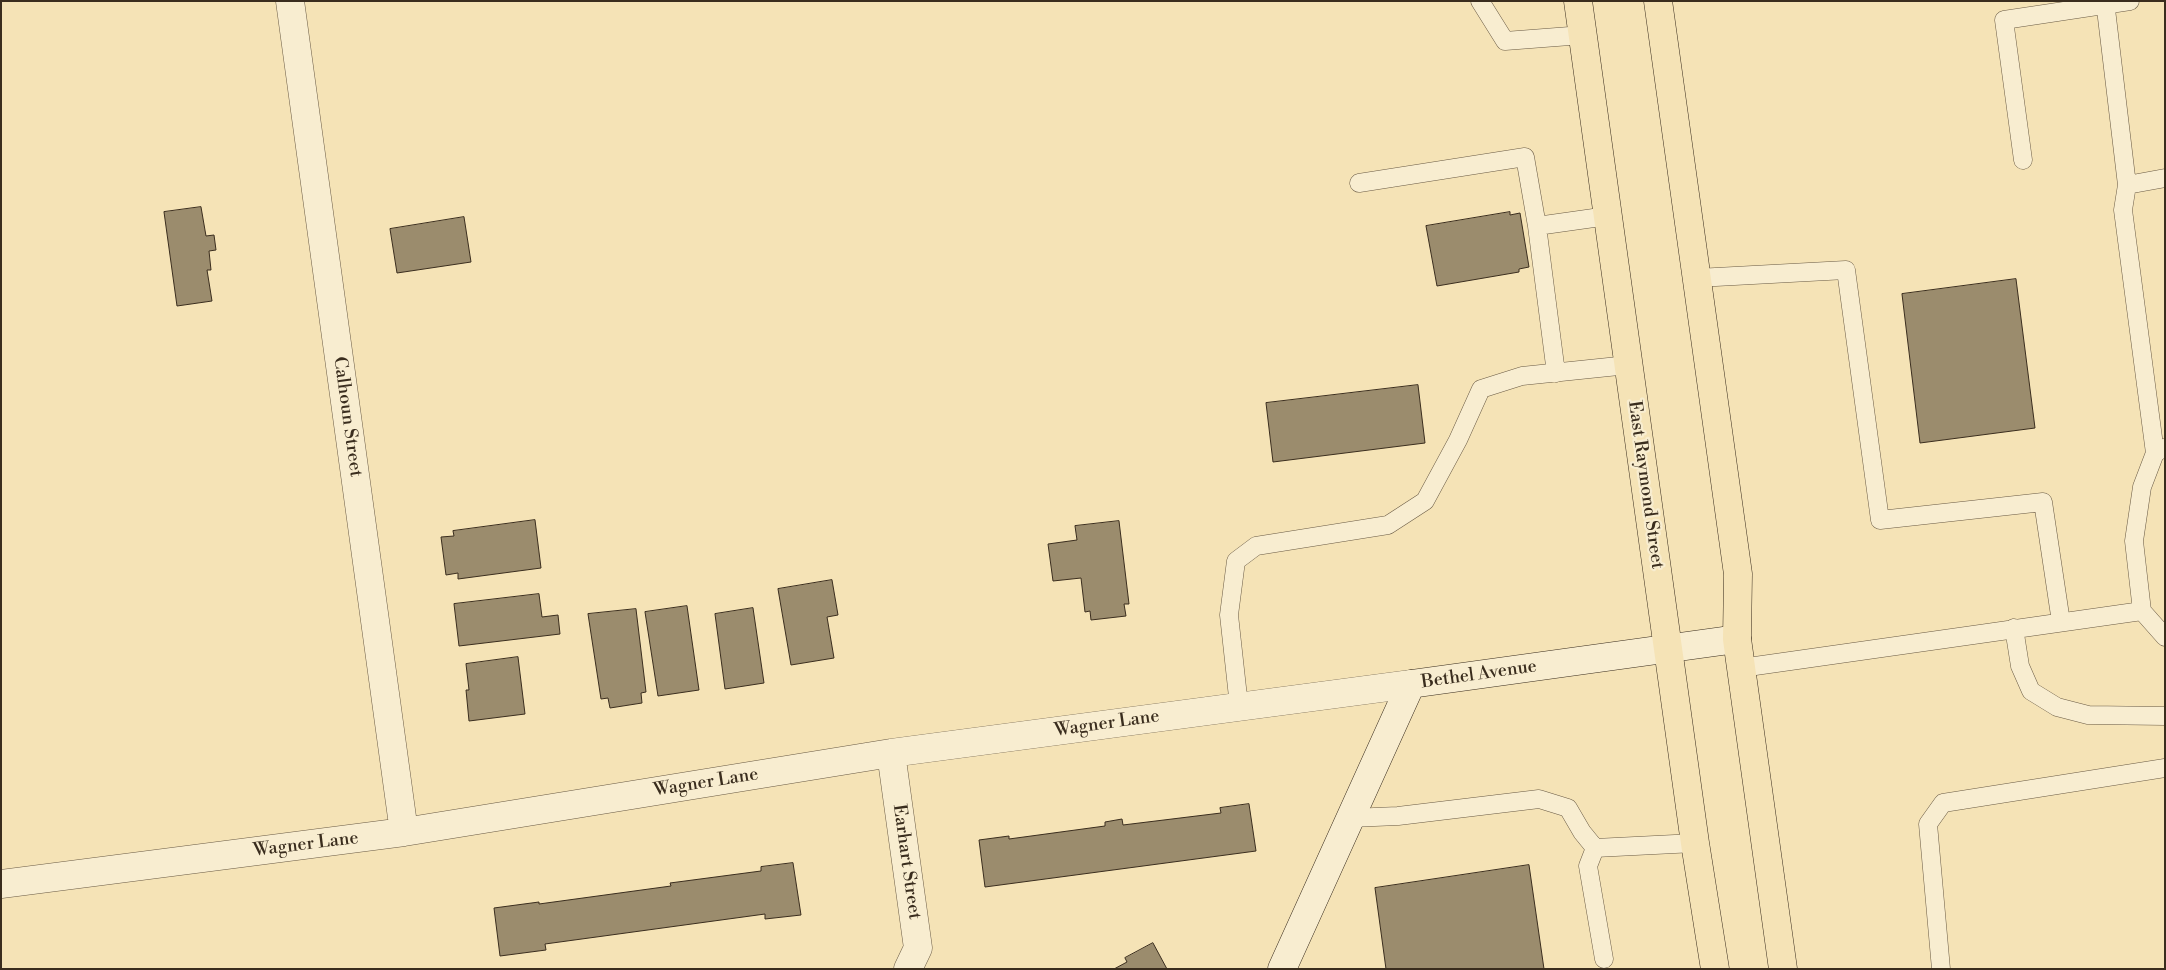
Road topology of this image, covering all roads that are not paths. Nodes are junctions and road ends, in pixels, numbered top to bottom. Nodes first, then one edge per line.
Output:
1 (290, 1) edge
2 (1480, 1) edge
3 (1578, 1) edge
4 (1658, 1) edge
5 (2130, 1) edge
6 (2105, 3) edge
7 (1583, 34) junction
8 (2023, 160) dead end
9 (2165, 178) edge
10 (1360, 183) dead end
11 (2127, 185) junction
12 (1608, 216) junction
13 (1537, 226) junction
14 (1697, 278) junction
15 (1628, 365) junction
16 (1556, 373) junction
17 (2160, 450) edge
18 (2142, 611) junction
19 (2061, 622) junction
20 (2014, 628) junction
21 (2165, 637) edge
22 (1737, 639) junction
23 (1668, 649) junction
24 (1741, 668) junction
25 (1411, 684) junction
26 (1239, 706) junction
27 (2165, 716) edge
28 (891, 753) junction
29 (2165, 768) edge
30 (1351, 818) junction
31 (404, 832) junction
32 (1695, 843) junction
33 (1595, 848) junction
34 (1, 884) edge
35 (1604, 959) dead end
36 (908, 969) edge
37 (1282, 969) edge
38 (1715, 969) edge
39 (1783, 969) edge
40 (1941, 969) edge

1 - 31 street, Calhoun Street
2 - 7 lane
3 - 7 main road, East Raymond Street
4 - 14 main road
5 - 6 lane
6 - 8 lane
6 - 11 lane
7 - 12 main road, East Raymond Street
9 - 11 lane
10 - 13 lane
11 - 17 lane
12 - 13 lane
12 - 15 main road, East Raymond Street
13 - 16 lane
14 - 19 lane
14 - 22 main road
15 - 16 lane
15 - 23 main road, East Raymond Street
16 - 26 lane
17 - 18 lane
18 - 19 lane
18 - 21 lane
19 - 20 lane
20 - 24 lane
20 - 27 lane
22 - 23 street, Bethel Avenue
22 - 24 main road
23 - 25 street, Bethel Avenue
23 - 32 main road, East Raymond Street
24 - 39 main road
25 - 26 street, Wagner Lane
25 - 30 street, Bethel Avenue
26 - 28 street, Wagner Lane
28 - 31 street, Wagner Lane
28 - 36 street, Earhart Street
29 - 40 lane
30 - 33 lane
30 - 37 street, Bethel Avenue
31 - 34 street, Wagner Lane
32 - 33 lane
32 - 38 main road, East Raymond Street
33 - 35 lane

